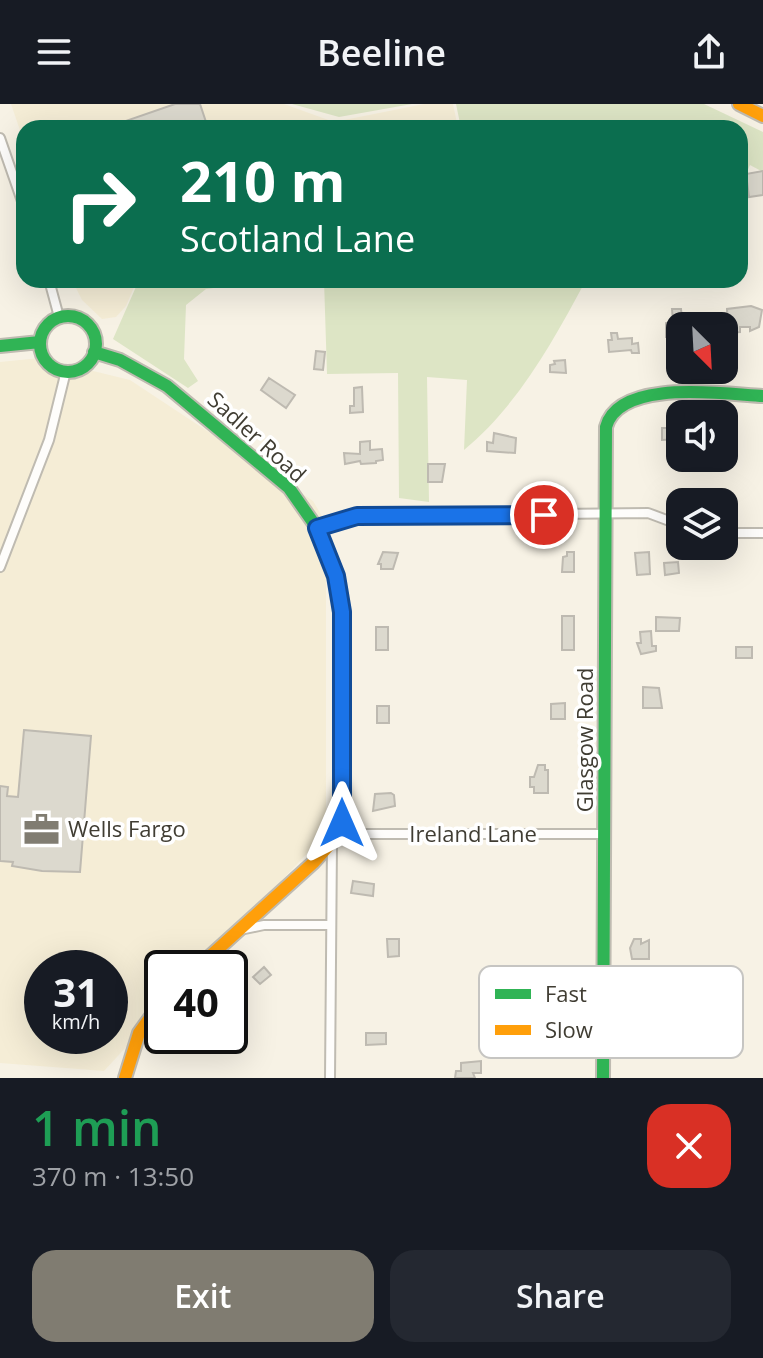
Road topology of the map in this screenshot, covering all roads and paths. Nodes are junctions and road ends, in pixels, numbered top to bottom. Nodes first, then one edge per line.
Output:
1 (739, 104) edge
2 (763, 116) edge
3 (0, 138) edge
4 (16, 184) edge
5 (51, 288) edge
6 (59, 317) junction
7 (40, 342) junction
8 (0, 346) edge
9 (94, 352) junction
10 (66, 371) junction
11 (763, 396) edge
12 (605, 515) junction
13 (666, 520) edge
14 (317, 528) junction
15 (738, 533) edge
16 (763, 533) edge
17 (0, 567) edge
18 (344, 828) junction
19 (604, 834) junction
20 (332, 844) junction
21 (331, 925) junction
22 (238, 931) junction
23 (217, 950) edge
24 (603, 966) edge
25 (144, 1026) edge
26 (603, 1058) edge
27 (125, 1078) edge
28 (330, 1078) edge
29 (603, 1078) edge

1 - 2 main road
3 - 4 street
5 - 6 street
6 - 7 main road
6 - 9 main road
7 - 8 main road
7 - 10 main road
9 - 10 main road
9 - 14 main road, Sadler Road
10 - 17 street
11 - 12 main road, Glasgow Road
12 - 13 street
12 - 14 street
12 - 19 main road, Glasgow Road
14 - 18 main road, Sadler Road
15 - 16 street
18 - 19 street, Ireland Lane
18 - 20 main road
19 - 24 main road, Glasgow Road
20 - 21 street
20 - 22 main road
21 - 22 street
21 - 28 street
22 - 23 main road
25 - 27 main road
26 - 29 main road, Glasgow Road

